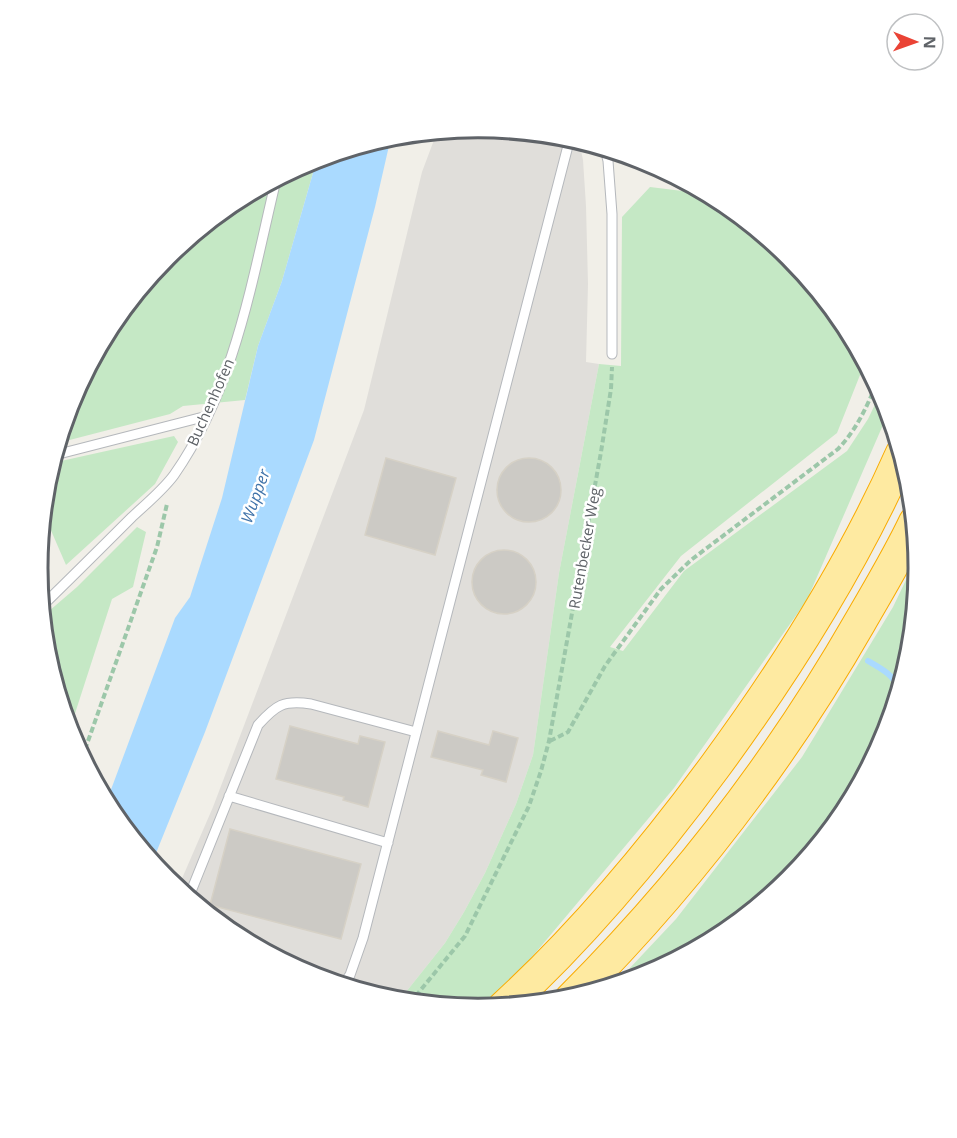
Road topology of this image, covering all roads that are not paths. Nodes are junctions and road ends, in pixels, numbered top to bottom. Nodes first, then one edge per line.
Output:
1 (567, 148) edge
2 (606, 158) edge
3 (273, 191) edge
4 (612, 354) road end
5 (207, 416) junction
6 (65, 452) edge
7 (896, 465) edge
8 (907, 536) edge
9 (49, 599) edge
10 (416, 732) junction
11 (229, 796) junction
12 (388, 843) junction
13 (192, 890) edge
14 (347, 979) edge
15 (584, 986) edge
16 (513, 998) edge

1 - 10 lane
2 - 4 lane
3 - 5 lane, Buchenhofen
5 - 6 lane
5 - 9 lane, Buchenhofen
7 - 16 highway
8 - 15 highway
10 - 11 lane
10 - 12 lane
11 - 12 lane
11 - 13 lane
12 - 14 lane

